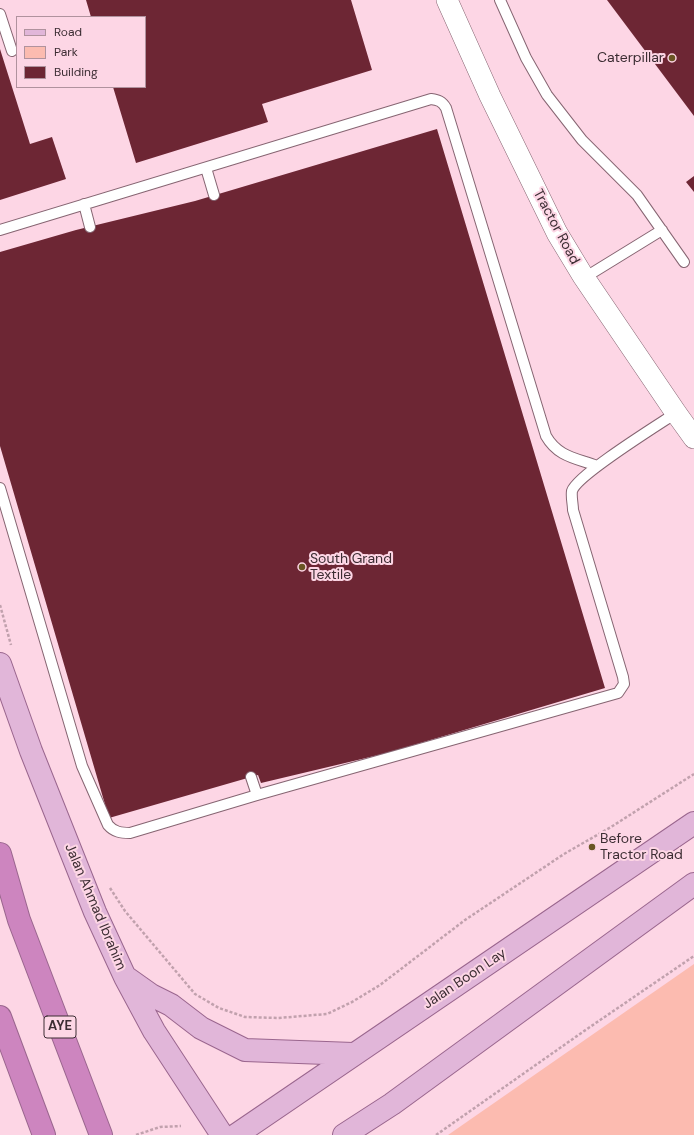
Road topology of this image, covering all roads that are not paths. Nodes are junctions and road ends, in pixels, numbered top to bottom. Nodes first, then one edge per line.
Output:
1 (447, 0) edge
2 (500, 0) edge
3 (0, 14) edge
4 (12, 51) dead end
5 (206, 168) junction
6 (214, 195) dead end
7 (84, 204) junction
8 (90, 227) dead end
9 (0, 230) edge
10 (662, 230) junction
11 (684, 262) dead end
12 (584, 278) junction
13 (676, 413) junction
14 (694, 438) edge
15 (597, 466) junction
16 (0, 488) edge
17 (6, 657) edge
18 (251, 777) dead end
19 (257, 795) junction
20 (694, 823) edge
21 (0, 854) edge
22 (694, 884) edge
23 (125, 977) junction
24 (0, 1017) edge
25 (353, 1054) junction
26 (392, 1104) junction
27 (44, 1135) edge
28 (100, 1135) edge
29 (222, 1135) edge
30 (236, 1135) edge
31 (344, 1135) edge
32 (373, 1135) edge

1 - 12 street, Tractor Road
2 - 10 lane
3 - 4 lane
5 - 6 lane
5 - 7 lane
5 - 15 lane
7 - 8 lane
7 - 9 lane
10 - 11 lane
10 - 12 lane
12 - 13 street, Tractor Road
13 - 14 street, Tractor Road
13 - 15 lane
15 - 19 lane
16 - 19 lane
17 - 23 main road, Jalan Ahmad Ibrahim
18 - 19 lane
20 - 25 main road, Jalan Boon Lay
21 - 28 highway, AYE
22 - 26 main road
23 - 25 main road
23 - 29 main road, Jalan Ahmad Ibrahim
24 - 27 highway
25 - 30 main road, Jalan Boon Lay
26 - 31 main road
26 - 32 main road

